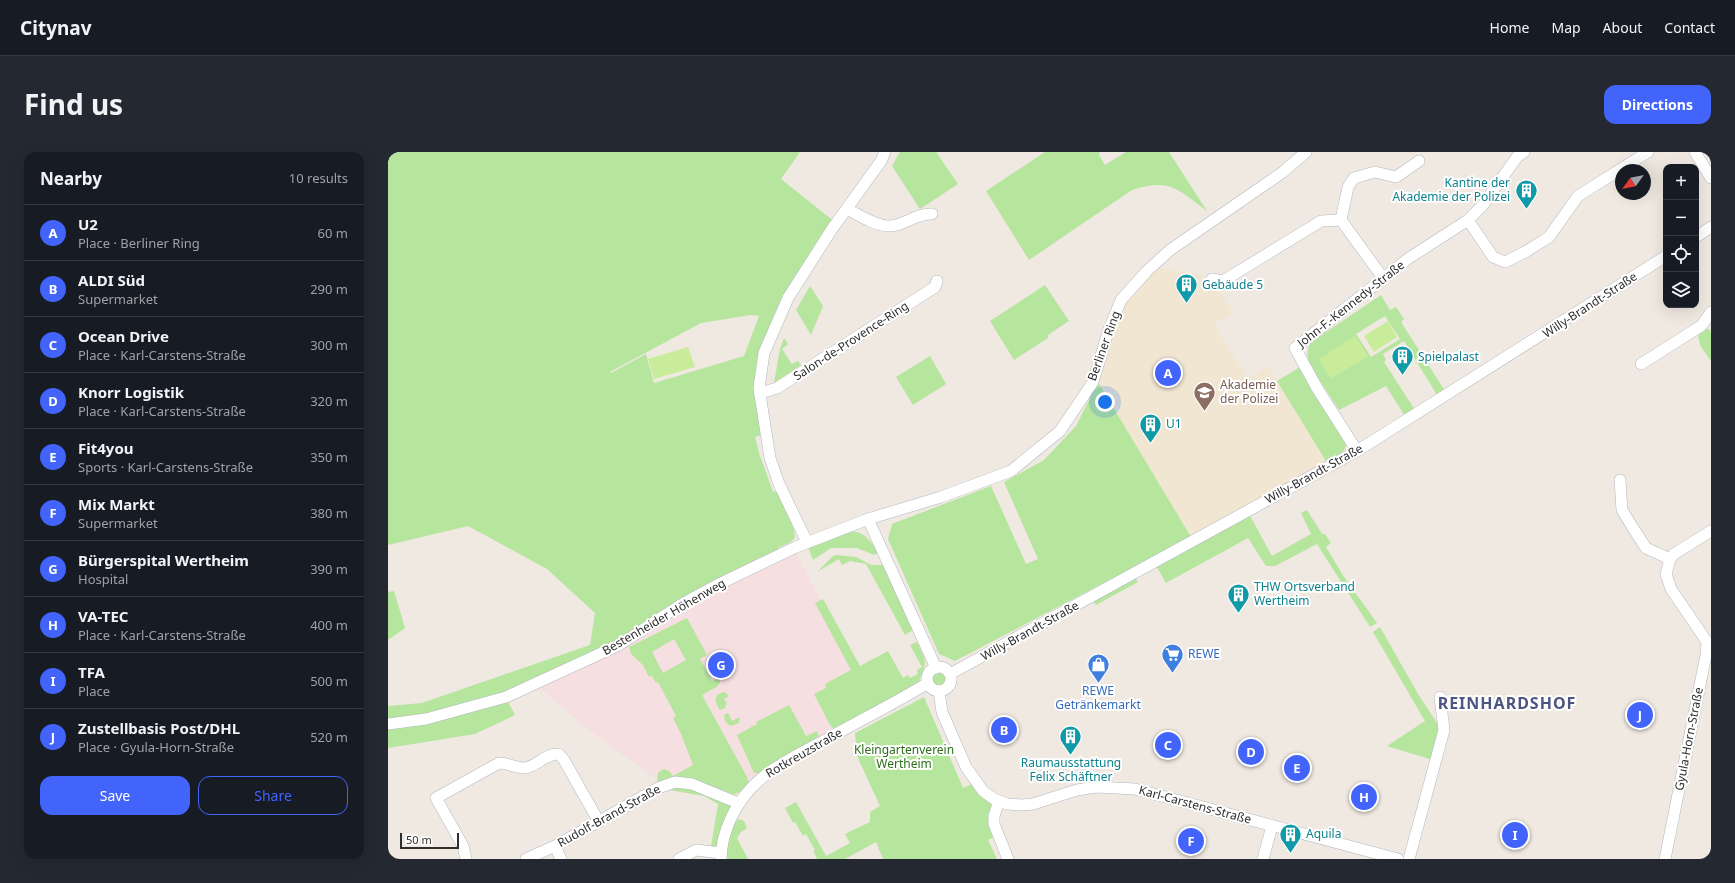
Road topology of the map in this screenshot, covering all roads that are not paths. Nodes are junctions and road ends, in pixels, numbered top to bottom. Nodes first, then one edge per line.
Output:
1 (885, 152) edge
2 (1306, 152) edge
3 (1524, 152) edge
4 (1648, 152) edge
5 (1695, 152) edge
6 (1419, 161) dead end
7 (1711, 178) edge
8 (847, 209) junction
9 (932, 214) dead end
10 (1341, 220) junction
11 (1468, 220) junction
12 (1711, 227) edge
13 (1698, 236) edge
14 (1663, 258) edge
15 (1383, 278) junction
16 (1212, 279) dead end
17 (937, 280) dead end
18 (1711, 312) edge
19 (1641, 364) dead end
20 (760, 393) junction
21 (1357, 451) junction
22 (1620, 480) dead end
23 (868, 519) junction
24 (1711, 531) edge
25 (807, 542) junction
26 (1670, 559) junction
27 (936, 668) junction
28 (950, 674) junction
29 (928, 684) junction
30 (939, 691) junction
31 (1440, 696) dead end
32 (388, 724) edge
33 (1000, 801) junction
34 (738, 803) junction
35 (598, 822) junction
36 (1272, 826) junction
37 (555, 846) junction
38 (721, 856) edge
39 (466, 859) edge
40 (526, 859) edge
41 (561, 859) edge
42 (679, 859) edge
43 (1008, 859) edge
44 (1263, 859) edge
45 (1398, 859) edge
46 (1409, 859) edge
47 (1665, 859) edge

1 - 8 street
2 - 23 street, Berliner Ring
3 - 11 street, John-F.-Kennedy-Straße
4 - 11 street
5 - 7 street
6 - 10 street
8 - 9 street
8 - 20 street
10 - 15 street
10 - 16 street
11 - 15 street, John-F.-Kennedy-Straße
12 - 13 street
14 - 21 street, Willy-Brandt-Straße
15 - 21 street, John-F.-Kennedy-Straße
17 - 20 street, Salon-de-Provence-Ring
18 - 19 street
20 - 25 street
21 - 28 street, Willy-Brandt-Straße
22 - 26 street
23 - 25 street, Bestenheider Höhenweg
23 - 27 street
24 - 26 street
25 - 32 street, Bestenheider Höhenweg
26 - 47 street, Gyula-Horn-Straße
27 - 28 street
27 - 29 street
28 - 30 street
29 - 30 street
29 - 34 street, Rotkreuzstraße
30 - 33 street, Karl-Carstens-Straße
31 - 46 street
33 - 36 street, Karl-Carstens-Straße
33 - 43 street
34 - 35 street, Rudolf-Brand-Straße
34 - 38 street, Rotkreuzstraße
35 - 37 street, Rudolf-Brand-Straße
35 - 39 street
36 - 44 street
36 - 45 street, Karl-Carstens-Straße
37 - 40 street, Rudolf-Brand-Straße
37 - 41 street
38 - 42 street

